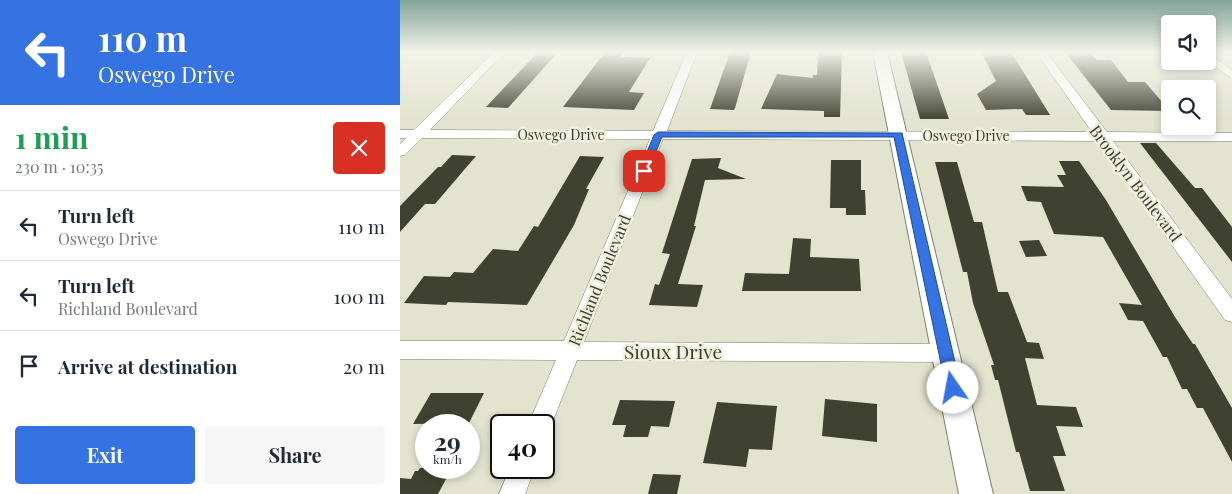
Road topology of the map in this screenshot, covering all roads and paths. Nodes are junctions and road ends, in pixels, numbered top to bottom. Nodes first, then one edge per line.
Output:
1 (477, 75) edge
2 (683, 75) edge
3 (885, 75) edge
4 (1057, 75) edge
5 (400, 134) edge
6 (418, 134) junction
7 (898, 134) junction
8 (658, 135) junction
9 (1100, 135) junction
10 (1232, 137) edge
11 (400, 152) edge
12 (1232, 314) edge
13 (400, 350) edge
14 (570, 350) junction
15 (946, 353) junction
16 (544, 414) edge
17 (518, 479) edge
18 (512, 494) edge
19 (976, 494) edge

1 - 6 street
2 - 8 street, Richland Boulevard
3 - 7 street
4 - 9 street, Brooklyn Boulevard
5 - 6 street, Oswego Drive
6 - 8 street, Oswego Drive
6 - 11 street
7 - 8 street, Oswego Drive
7 - 9 street, Oswego Drive
7 - 15 street
8 - 14 street, Richland Boulevard
9 - 10 street, Oswego Drive
9 - 12 street, Brooklyn Boulevard
13 - 14 street, Sioux Drive
14 - 15 street, Sioux Drive
14 - 16 street, Richland Boulevard
15 - 19 street
17 - 18 street

